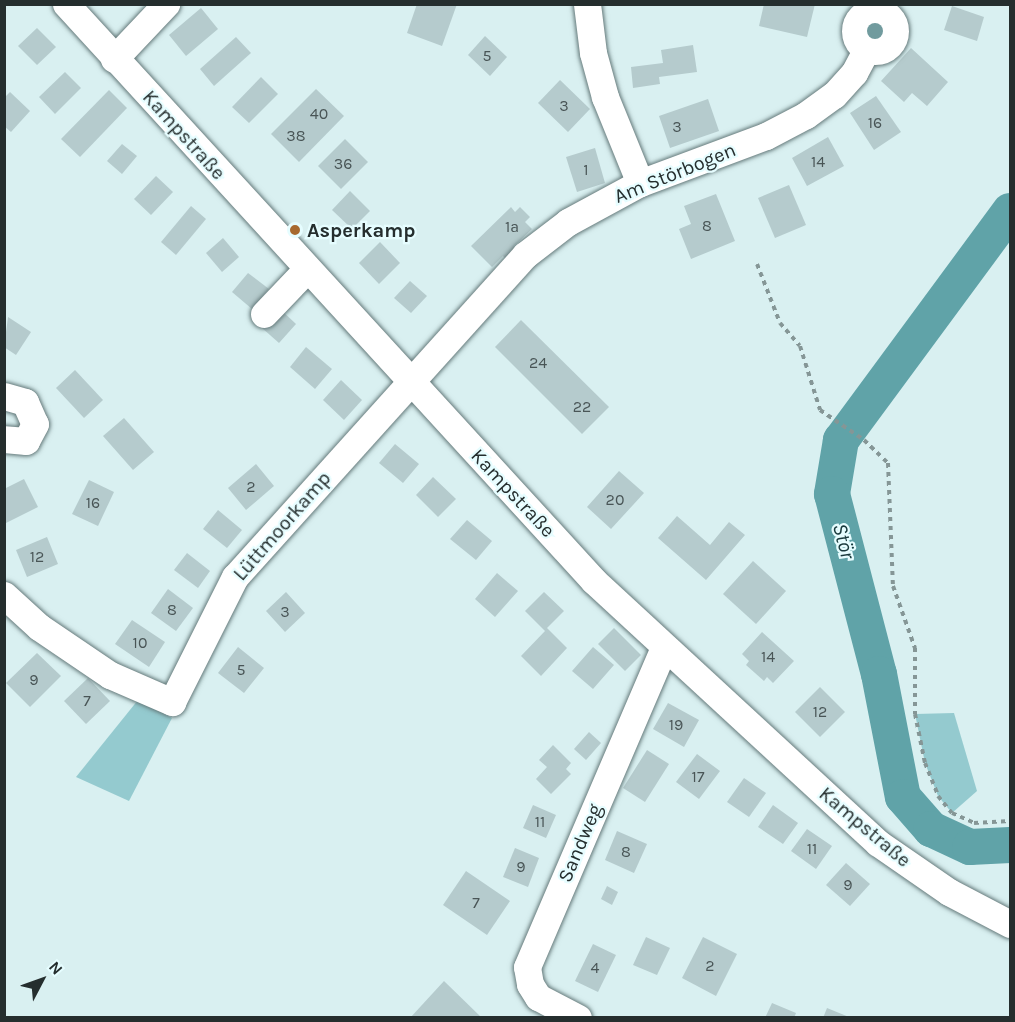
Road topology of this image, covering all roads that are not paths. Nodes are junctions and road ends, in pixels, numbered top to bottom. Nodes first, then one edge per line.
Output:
1 (66, 4) edge
2 (166, 4) edge
3 (587, 4) edge
4 (867, 49) dead end
5 (114, 58) junction
6 (640, 183) junction
7 (306, 270) junction
8 (264, 314) dead end
9 (412, 383) junction
10 (4, 396) edge
11 (4, 439) edge
12 (4, 595) edge
13 (664, 648) junction
14 (1011, 924) edge
15 (578, 1017) edge

1 - 5 street, Kampstraße
2 - 5 street
3 - 6 street
4 - 6 street, Am Störbogen
5 - 7 street, Kampstraße
6 - 9 street, Am Störbogen
7 - 8 street
7 - 9 street, Kampstraße
9 - 12 street, Lüttmoorkamp
9 - 13 street, Kampstraße
10 - 11 street
13 - 14 street, Kampstraße
13 - 15 street, Sandweg

